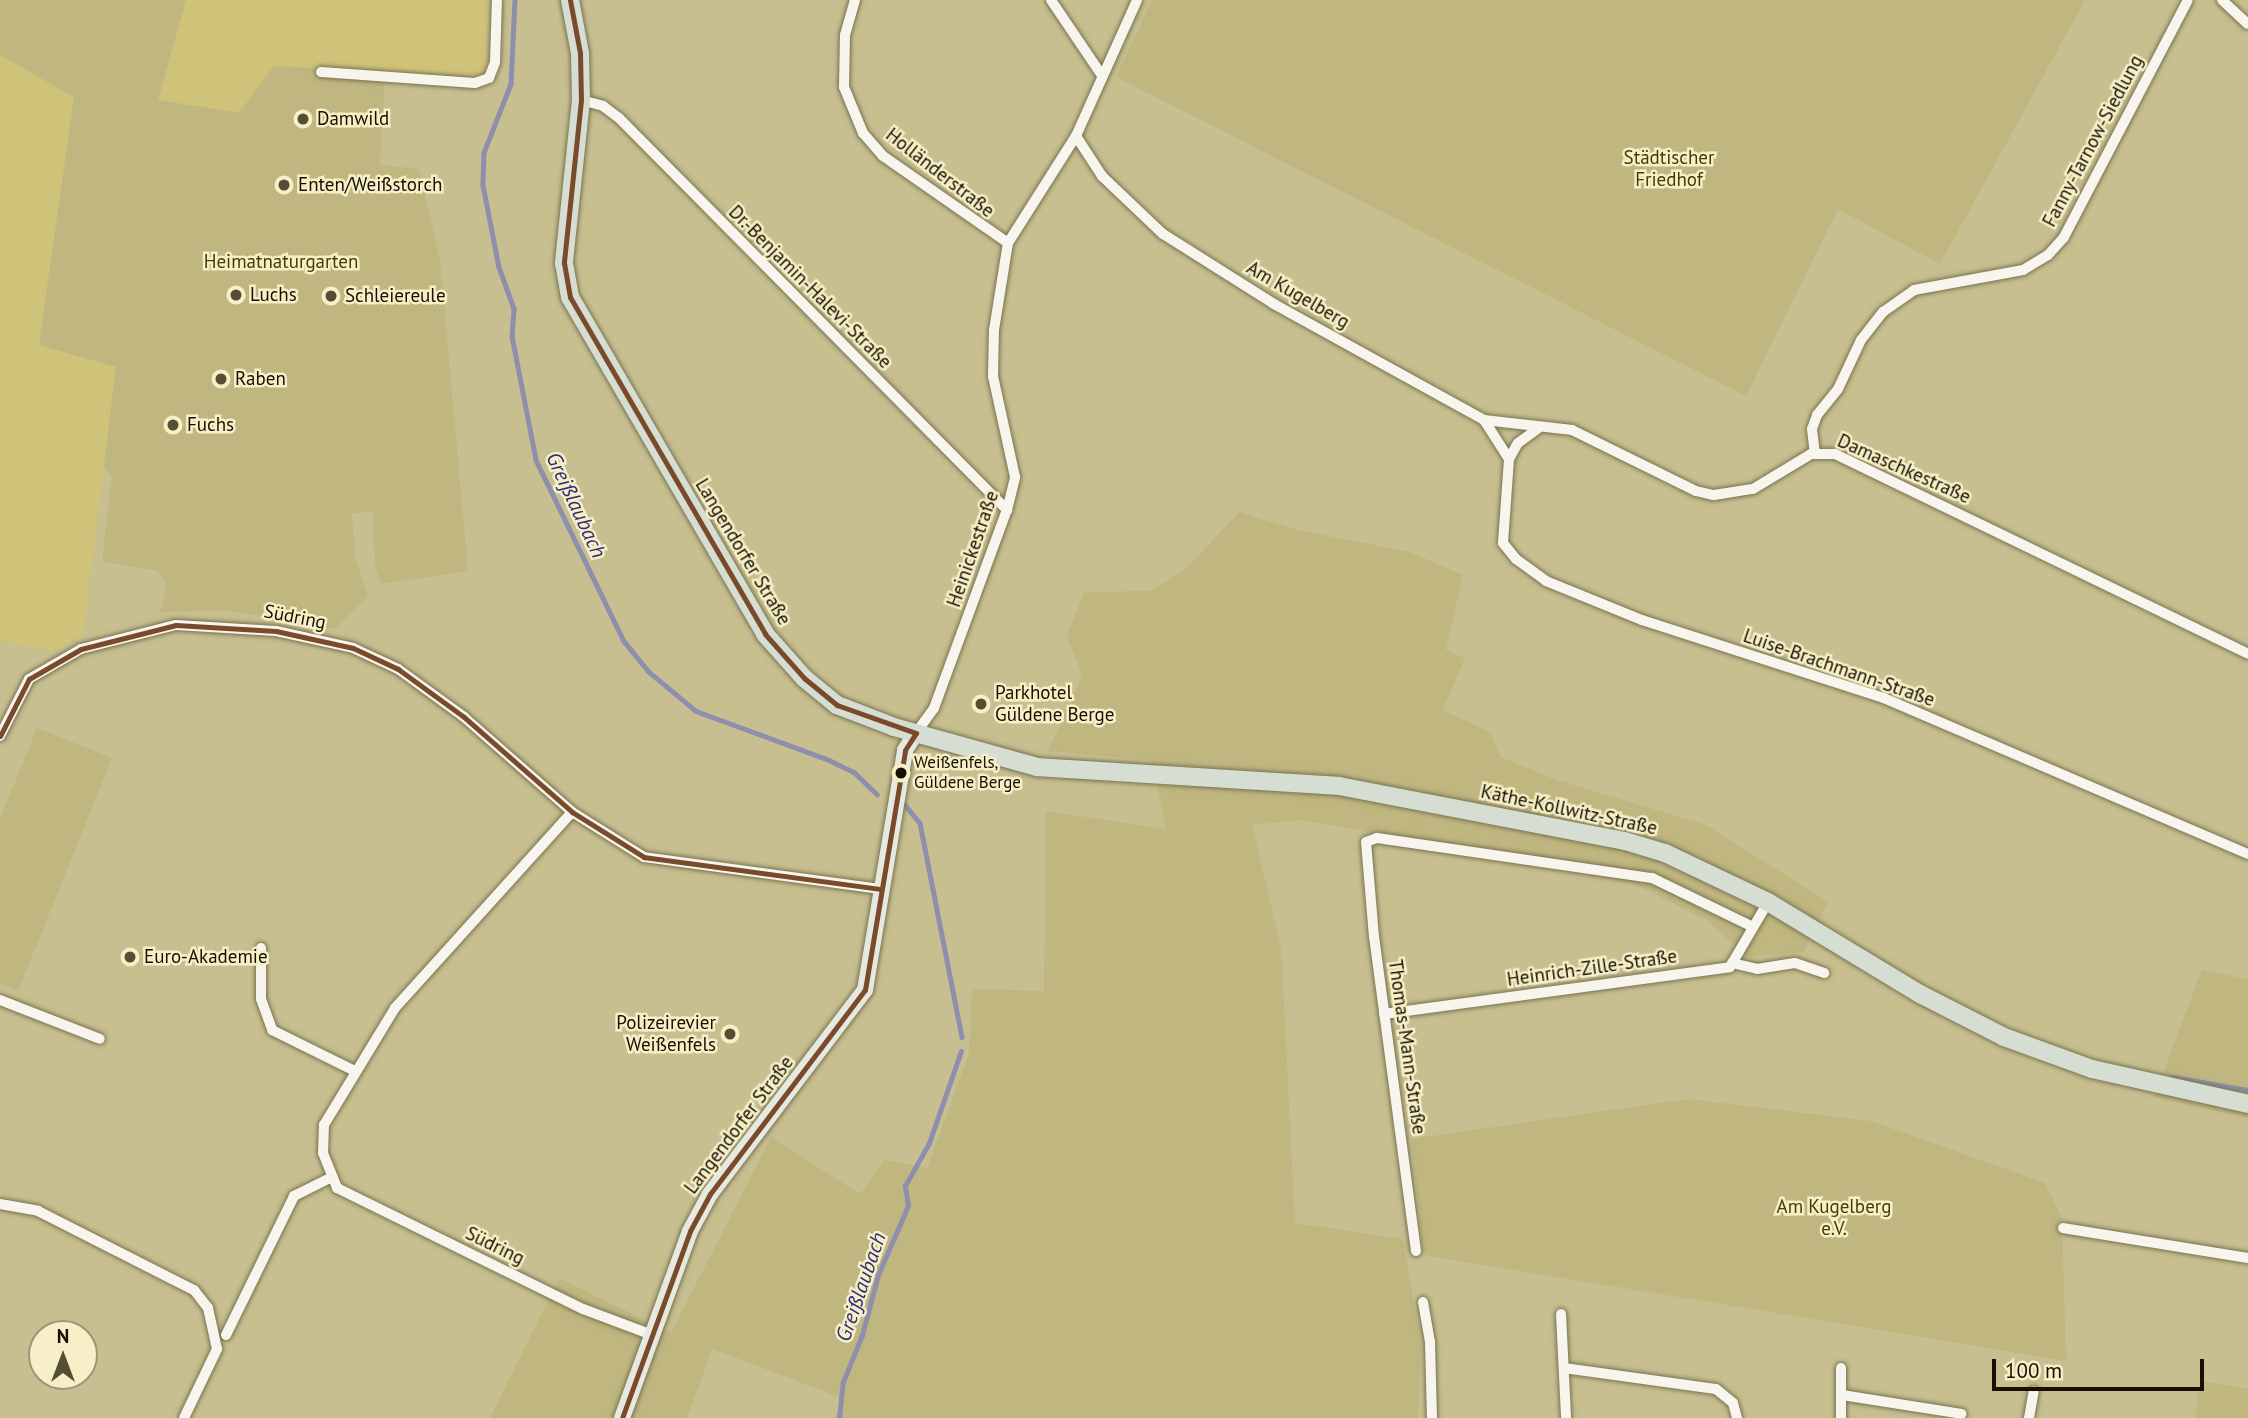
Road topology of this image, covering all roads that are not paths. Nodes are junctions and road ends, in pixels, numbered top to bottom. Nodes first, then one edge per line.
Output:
1 (497, 0) edge
2 (570, 0) edge
3 (855, 0) edge
4 (1051, 0) edge
5 (1137, 0) edge
6 (2188, 0) edge
7 (2222, 0) edge
8 (2248, 24) edge
9 (321, 72) dead end
10 (1101, 74) junction
11 (581, 100) junction
12 (1076, 136) junction
13 (1008, 243) junction
14 (1484, 420) junction
15 (1539, 428) junction
16 (1815, 454) junction
17 (1509, 459) junction
18 (1007, 510) junction
19 (2248, 654) edge
20 (916, 733) junction
21 (0, 736) edge
22 (572, 812) junction
23 (2248, 853) edge
24 (881, 889) junction
25 (1768, 902) junction
26 (1753, 927) junction
27 (261, 948) dead end
28 (1732, 963) junction
29 (1824, 973) dead end
30 (0, 1000) edge
31 (1384, 1014) junction
32 (100, 1039) dead end
33 (355, 1070) junction
34 (2248, 1104) edge
35 (330, 1178) junction
36 (0, 1204) edge
37 (2063, 1228) dead end
38 (1416, 1251) dead end
39 (2248, 1258) edge
40 (1423, 1301) dead end
41 (1562, 1314) dead end
42 (226, 1335) dead end
43 (652, 1335) junction
44 (1841, 1367) dead end
45 (1564, 1368) junction
46 (2034, 1391) dead end
47 (1842, 1395) junction
48 (1962, 1414) dead end
49 (184, 1418) edge
50 (622, 1418) edge
51 (1432, 1418) edge
52 (1566, 1418) edge
53 (1737, 1418) edge
54 (1841, 1418) edge
55 (2029, 1418) edge

1 - 9 street
2 - 11 main road, Langendorfer Straße
3 - 13 street, Holländerstraße
4 - 10 street
5 - 10 street, Heinickestraße
6 - 16 street, Fanny-Tarnow-Siedlung
7 - 8 street
10 - 12 street, Heinickestraße
11 - 18 street, Dr.-Benjamin-Halevi-Straße
11 - 20 main road, Langendorfer Straße
12 - 13 street, Heinickestraße
12 - 14 street, Am Kugelberg
13 - 18 street, Heinickestraße
14 - 15 street, Am Kugelberg
14 - 17 street
15 - 16 street, Damaschkestraße
15 - 17 street
16 - 19 street, Damaschkestraße
17 - 23 street, Luise-Brachmann-Straße
18 - 20 street, Heinickestraße
20 - 24 street, Langendorfer Straße
20 - 25 main road, Käthe-Kollwitz-Straße
21 - 22 street, Südring
22 - 24 street, Südring
22 - 33 street
24 - 43 street, Langendorfer Straße
25 - 26 street
25 - 34 main road, Käthe-Kollwitz-Straße
26 - 28 street
26 - 31 street, Thomas-Mann-Straße
27 - 33 street
28 - 29 street
28 - 31 street, Heinrich-Zille-Straße
30 - 32 street
31 - 38 street, Thomas-Mann-Straße
33 - 35 street
35 - 42 street
35 - 43 street, Südring
36 - 49 street
37 - 39 street
40 - 51 street
41 - 45 street
43 - 50 street, Langendorfer Straße
44 - 47 street
45 - 52 street
45 - 53 street
46 - 55 street
47 - 48 street
47 - 54 street

